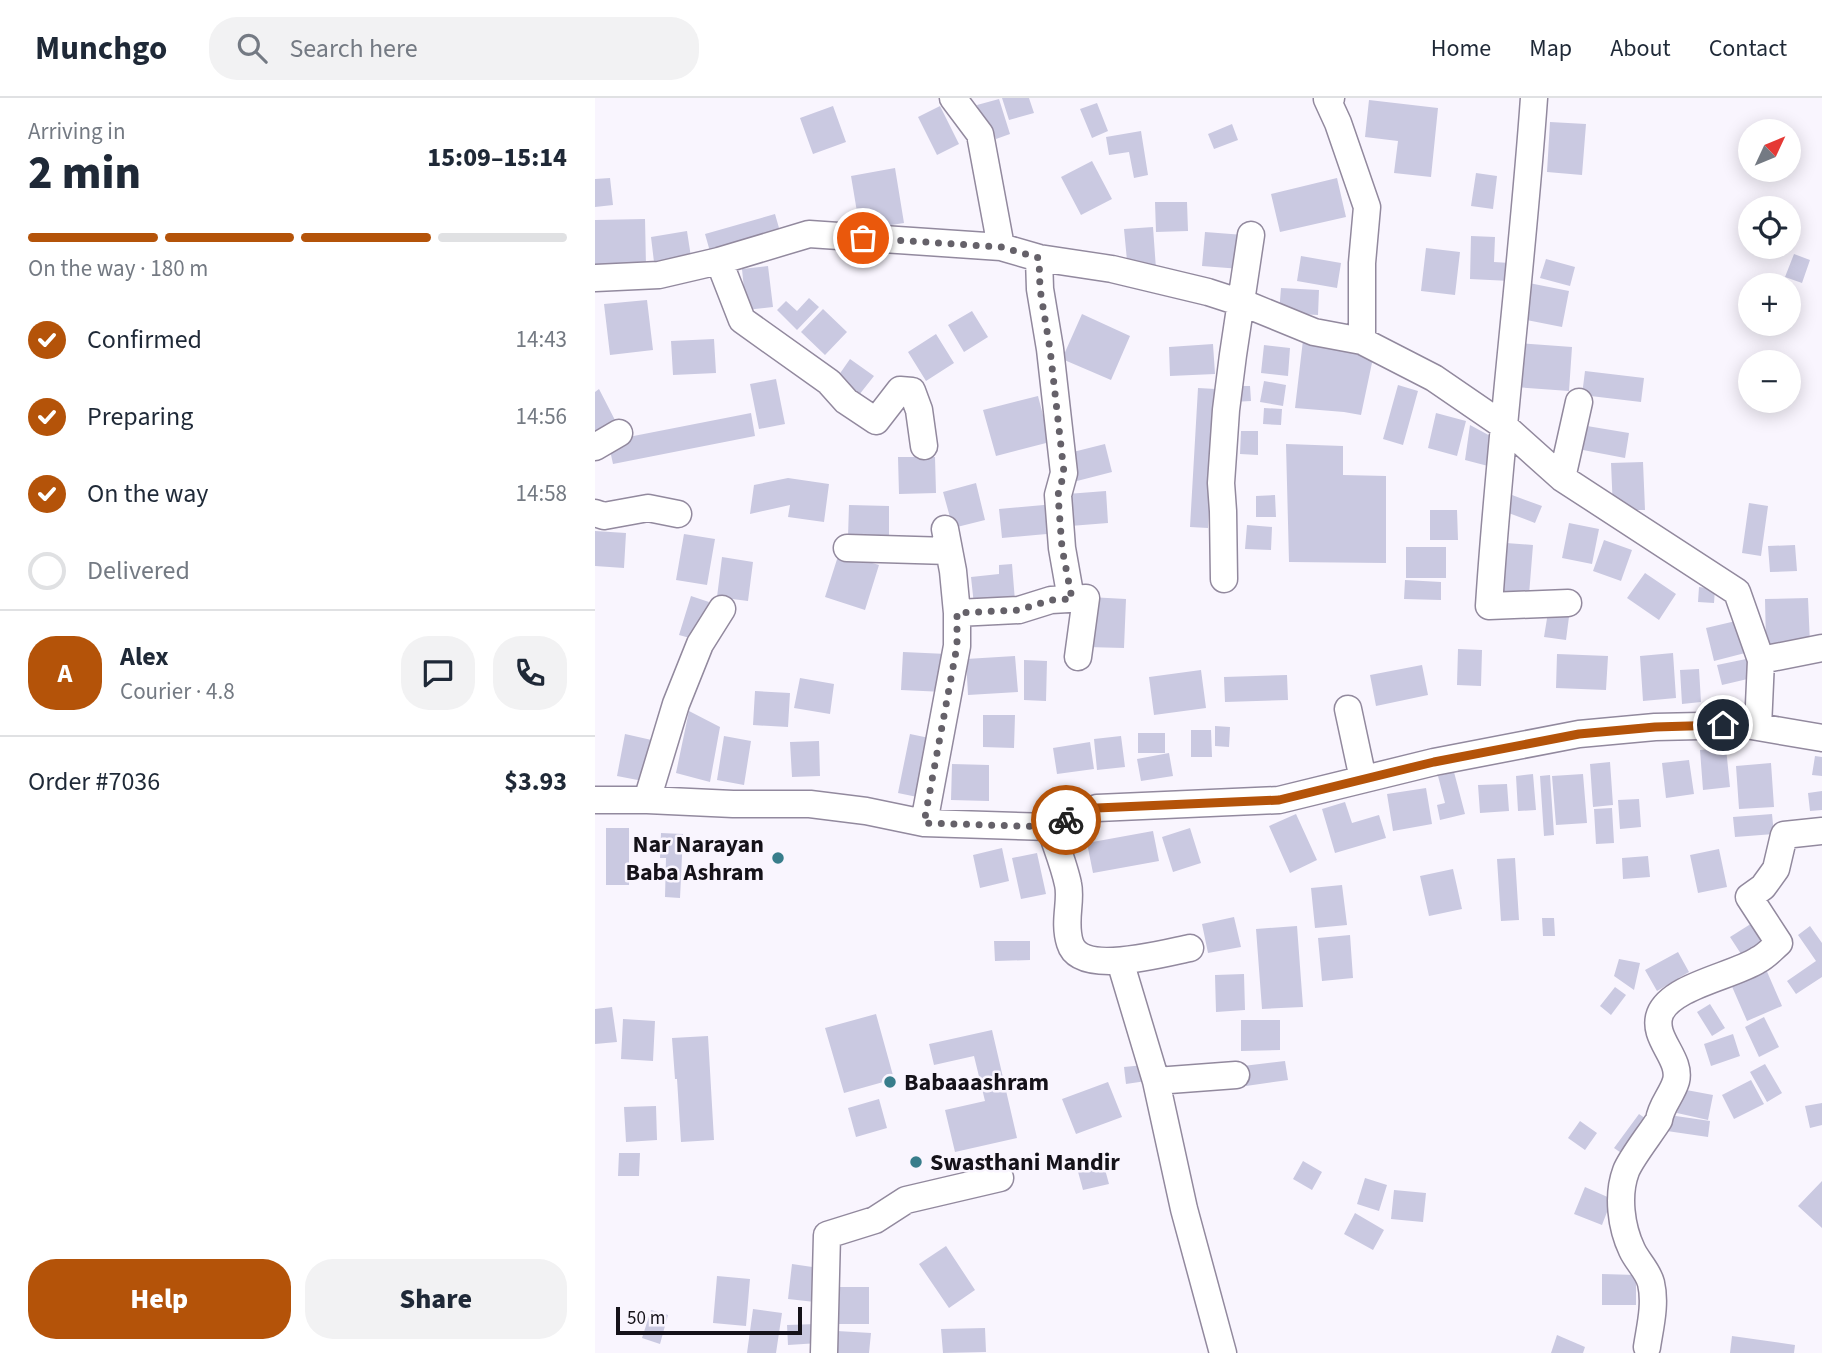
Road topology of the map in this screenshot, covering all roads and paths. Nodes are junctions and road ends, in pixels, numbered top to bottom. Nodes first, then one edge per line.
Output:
1 (953, 98) edge
2 (1331, 98) edge
3 (1534, 98) edge
4 (1251, 235) dead end
5 (1001, 247) junction
6 (1039, 258) junction
7 (719, 261) junction
8 (595, 278) edge
9 (1241, 302) junction
10 (1363, 341) junction
11 (1579, 402) dead end
12 (1504, 426) junction
13 (619, 433) dead end
14 (924, 446) dead end
15 (595, 447) edge
16 (1562, 478) junction
17 (595, 513) edge
18 (678, 514) dead end
19 (847, 548) dead end
20 (1224, 579) dead end
21 (1072, 599) junction
22 (1568, 603) dead end
23 (722, 609) dead end
24 (957, 613) junction
25 (1822, 648) edge
26 (1078, 657) dead end
27 (1761, 660) junction
28 (1348, 709) dead end
29 (1758, 727) junction
30 (1822, 738) edge
31 (1363, 779) junction
32 (595, 800) edge
33 (647, 800) junction
34 (924, 823) junction
35 (1049, 827) junction
36 (1822, 831) edge
37 (1191, 948) dead end
38 (1120, 961) junction
39 (1236, 1075) dead end
40 (1156, 1081) junction
41 (1000, 1178) dead end
42 (1647, 1347) dead end
43 (824, 1353) edge
44 (1223, 1353) edge

1 - 5 street
2 - 10 street
3 - 12 street
4 - 9 street
5 - 6 street
5 - 7 street
6 - 9 street
6 - 21 street
7 - 8 street
7 - 14 street
9 - 10 street
9 - 20 street
10 - 12 street
11 - 16 street
12 - 16 street
12 - 22 street
13 - 15 street
16 - 27 street
17 - 18 street
19 - 24 street
21 - 24 street
21 - 26 street
23 - 33 street
24 - 34 street
25 - 27 street
27 - 29 street
28 - 31 street
29 - 30 street
29 - 31 street
31 - 35 street
32 - 33 street
33 - 34 street
34 - 35 street
35 - 38 street
36 - 42 street
37 - 38 street
38 - 40 street
39 - 40 street
40 - 44 street
41 - 43 street

